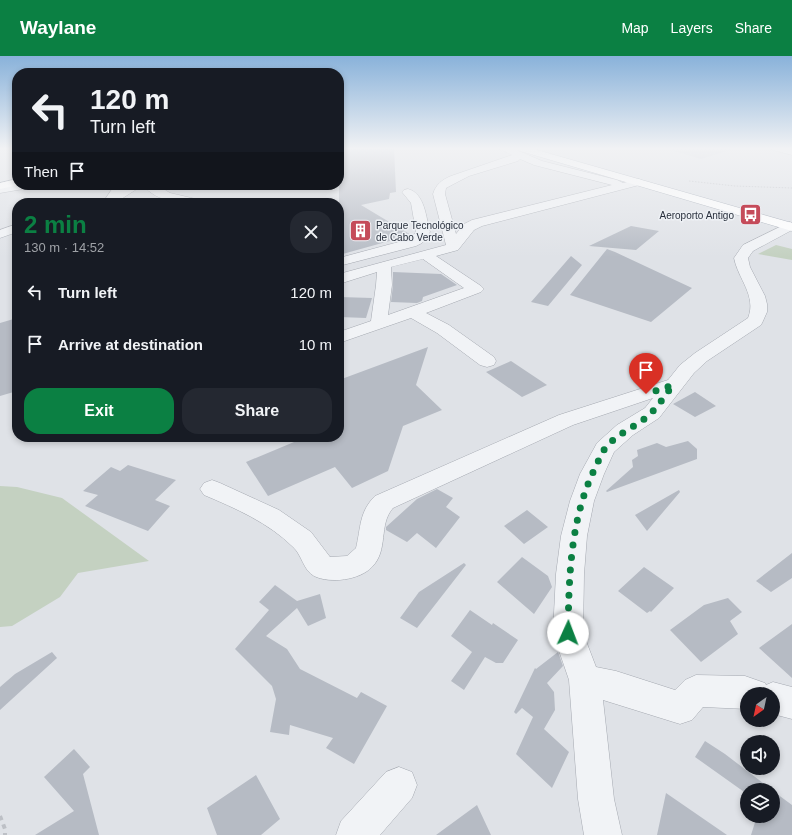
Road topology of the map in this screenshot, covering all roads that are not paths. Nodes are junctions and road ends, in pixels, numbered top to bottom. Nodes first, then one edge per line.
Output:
1 (443, 184) edge
2 (621, 184) edge
3 (648, 184) edge
4 (664, 184) edge
5 (616, 185) joint
6 (12, 188) edge
7 (0, 190) edge
8 (117, 190) edge
9 (129, 190) edge
10 (157, 190) edge
11 (408, 192) dead end
12 (111, 198) edge
13 (115, 198) edge
14 (175, 198) edge
15 (791, 222) edge
16 (12, 230) edge
17 (0, 234) edge
18 (453, 247) junction
19 (426, 254) junction
20 (344, 261) edge
21 (384, 265) junction
22 (344, 277) edge
23 (412, 312) junction
24 (379, 324) junction
25 (344, 336) edge
26 (487, 361) dead end
27 (673, 385) junction
28 (212, 489) dead end
29 (585, 680) junction
30 (740, 692) edge
31 (780, 700) edge
32 (792, 703) edge
33 (399, 785) dead end
34 (355, 835) edge
35 (602, 835) edge

1 - 18 street
2 - 5 street
3 - 15 main road
4 - 15 main road
5 - 18 street
6 - 7 street
8 - 12 street
9 - 13 street
10 - 14 street
11 - 20 street
15 - 27 street
16 - 17 street
18 - 19 street
19 - 21 street
19 - 23 street
21 - 22 street
21 - 24 street
23 - 24 street
23 - 26 street
24 - 25 street
27 - 28 street
27 - 29 street
29 - 30 street
29 - 35 street
31 - 32 street
33 - 34 street

